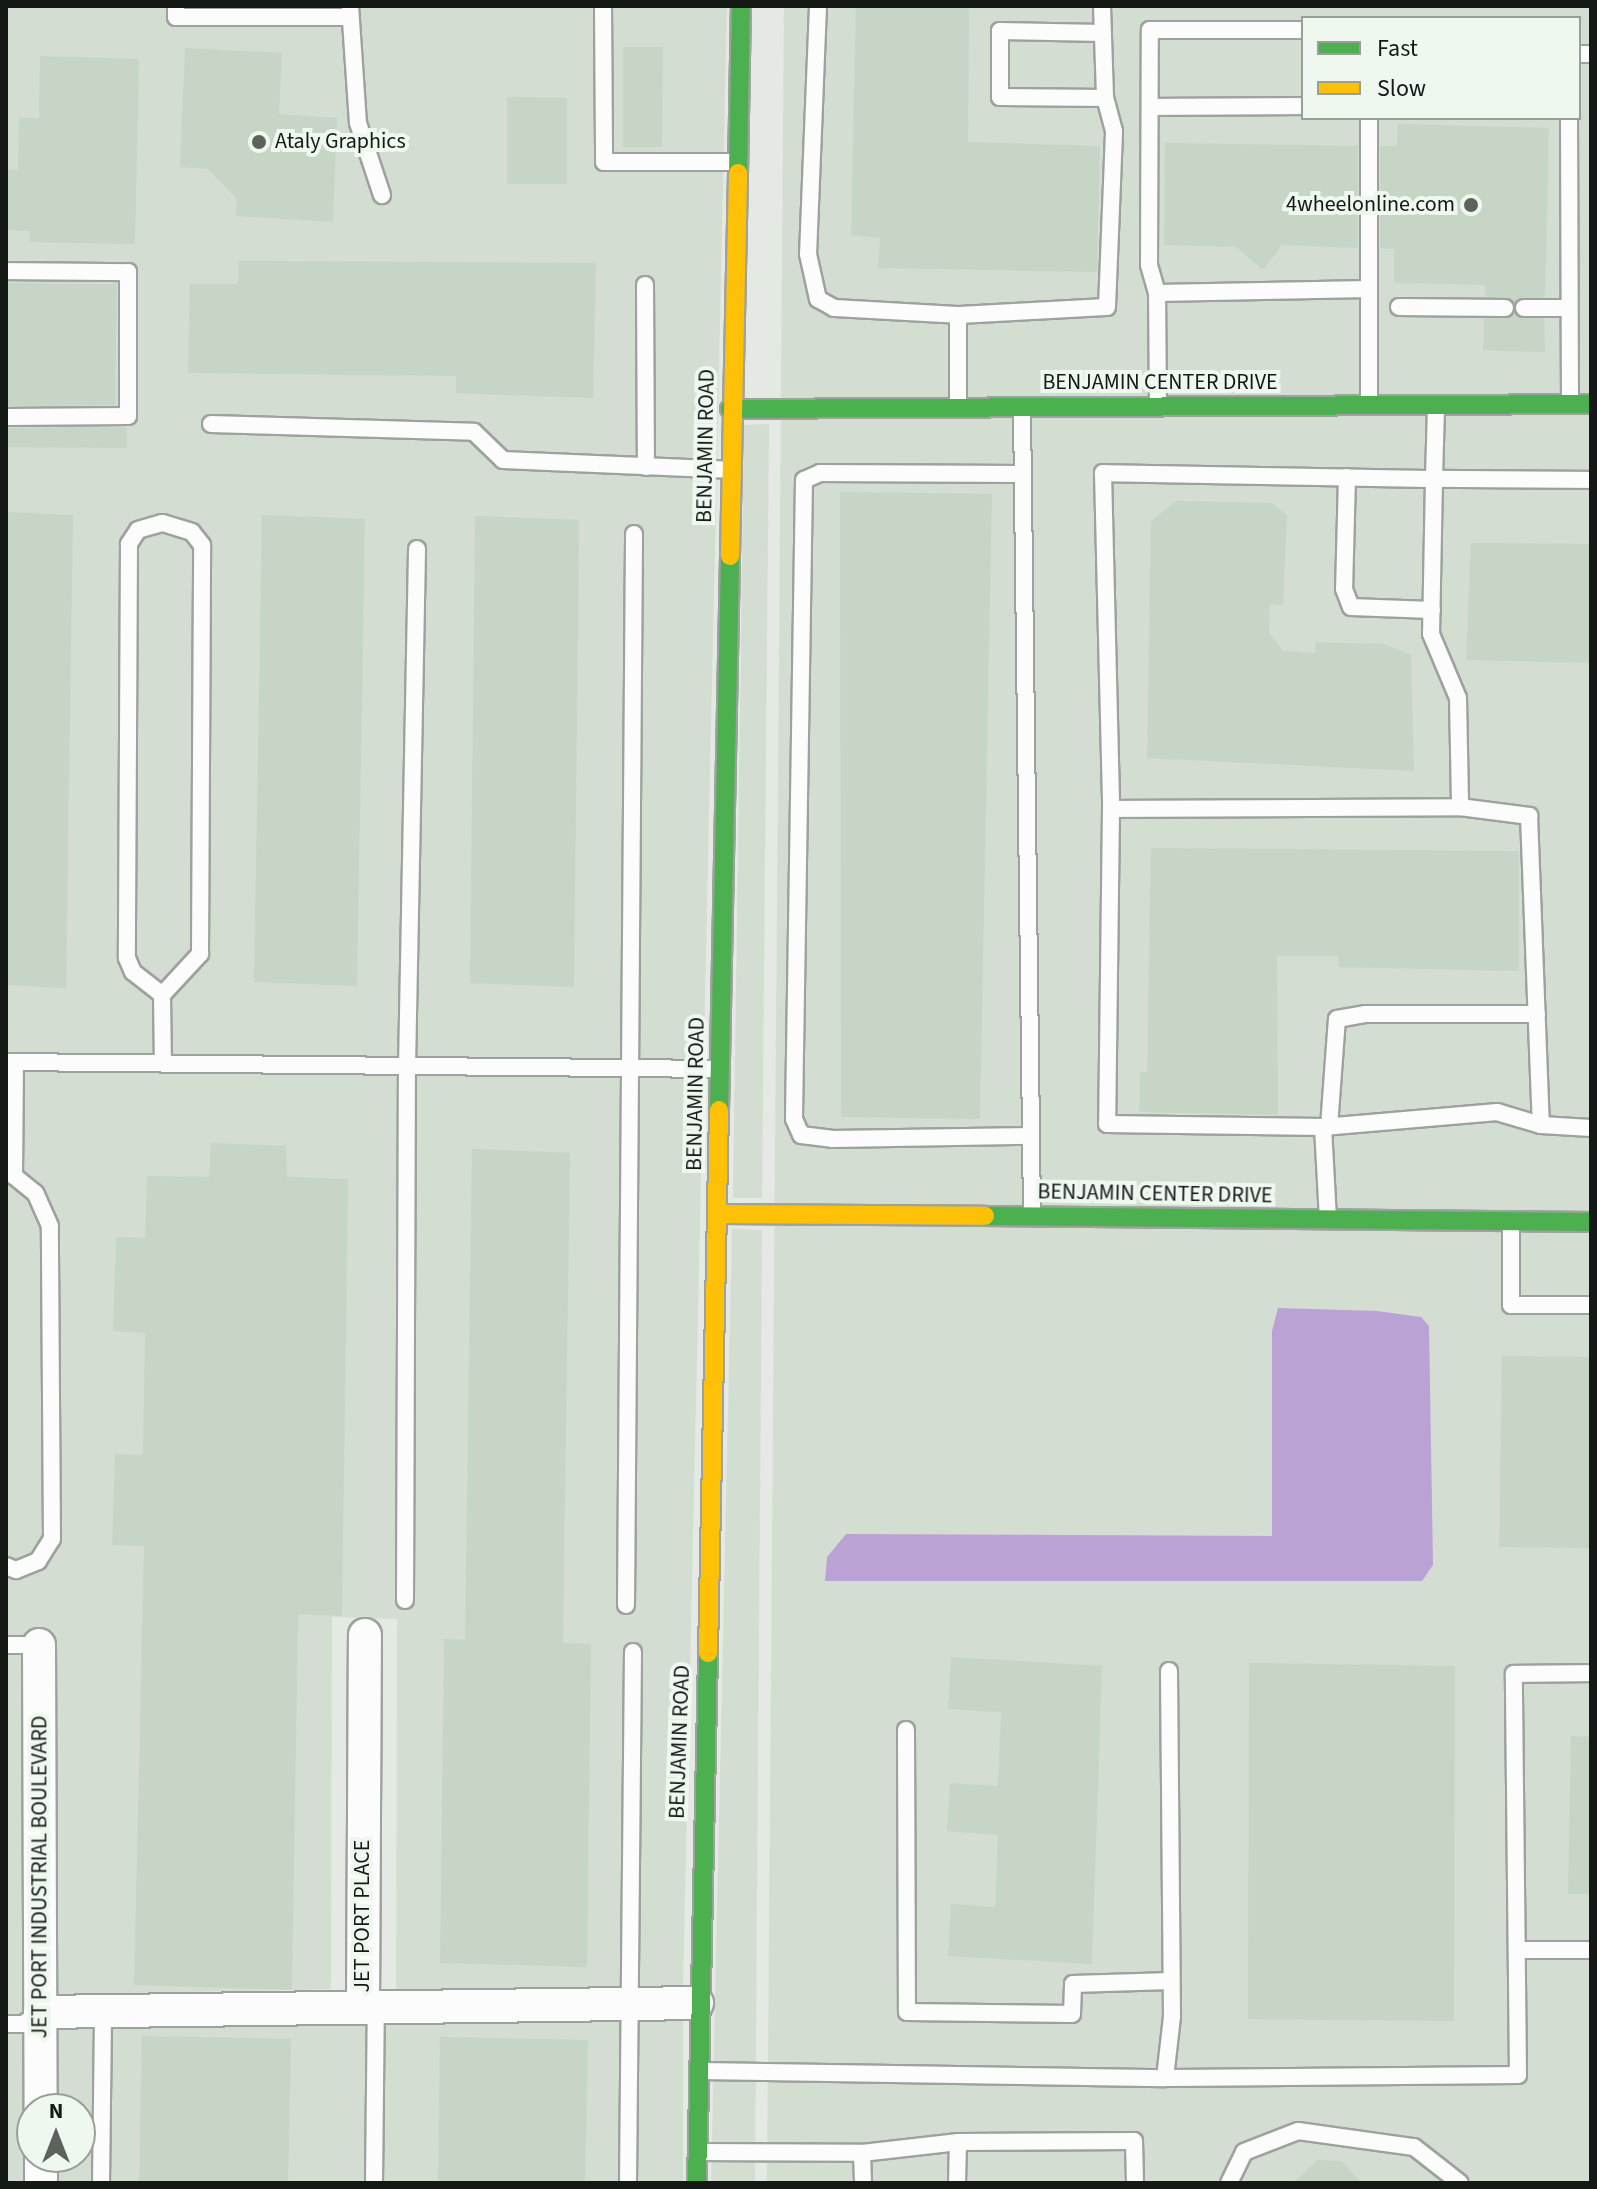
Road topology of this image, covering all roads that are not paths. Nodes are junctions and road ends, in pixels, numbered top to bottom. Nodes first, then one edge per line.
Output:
1 (176, 6) edge
2 (603, 6) edge
3 (741, 6) edge
4 (818, 6) edge
5 (1102, 6) edge
6 (271, 11) edge
7 (350, 11) edge
8 (1301, 30) edge
9 (1103, 33) junction
10 (1105, 98) junction
11 (1301, 106) edge
12 (1150, 107) junction
13 (1369, 120) edge
14 (1569, 120) edge
15 (737, 162) junction
16 (382, 195) dead end
17 (6, 271) edge
18 (645, 285) dead end
19 (1369, 289) junction
20 (1157, 293) junction
21 (1399, 307) dead end
22 (1505, 308) dead end
23 (1524, 308) dead end
24 (1569, 308) junction
25 (958, 315) junction
26 (1570, 404) junction
27 (1591, 404) edge
28 (1436, 405) junction
29 (1369, 406) junction
30 (1158, 407) junction
31 (958, 408) junction
32 (1022, 408) junction
33 (730, 409) junction
34 (6, 417) edge
35 (211, 424) dead end
36 (646, 467) junction
37 (729, 470) junction
38 (1022, 474) junction
39 (1347, 477) junction
40 (1434, 479) junction
41 (1591, 480) edge
42 (634, 534) dead end
43 (417, 549) dead end
44 (1432, 610) junction
45 (1460, 807) junction
46 (1111, 809) junction
47 (162, 995) junction
48 (1537, 1014) junction
49 (10, 1062) edge
50 (163, 1063) junction
51 (407, 1067) junction
52 (628, 1068) junction
53 (721, 1069) junction
54 (1541, 1125) junction
55 (1326, 1127) junction
56 (1591, 1128) edge
57 (1031, 1136) junction
58 (10, 1178) edge
59 (719, 1214) junction
60 (1032, 1217) junction
61 (1329, 1219) junction
62 (1511, 1221) junction
63 (1591, 1222) edge
64 (1591, 1305) edge
65 (6, 1566) edge
66 (405, 1600) dead end
67 (626, 1605) dead end
68 (365, 1635) dead end
69 (6, 1645) edge
70 (39, 1645) joint
71 (633, 1652) dead end
72 (1169, 1671) dead end
73 (1591, 1673) edge
74 (906, 1730) dead end
75 (1518, 1950) junction
76 (1591, 1950) edge
77 (1171, 1981) junction
78 (697, 2003) junction
79 (630, 2004) junction
80 (370, 2006) junction
81 (103, 2010) junction
82 (40, 2012) junction
83 (6, 2024) edge
84 (697, 2071) junction
85 (1165, 2078) junction
86 (41, 2093) edge
87 (958, 2142) junction
88 (697, 2152) junction
89 (862, 2153) junction
90 (101, 2183) edge
91 (374, 2183) edge
92 (628, 2183) edge
93 (697, 2183) edge
94 (863, 2183) edge
95 (957, 2183) edge
96 (1135, 2183) edge
97 (1229, 2183) edge
98 (1460, 2183) edge

1 - 6 lane
2 - 15 lane
3 - 15 street, BENJAMIN ROAD
4 - 25 lane
5 - 9 lane
6 - 7 lane
7 - 16 lane
8 - 12 lane
9 - 10 lane
9 - 10 lane
10 - 25 lane
11 - 12 lane
12 - 20 lane
13 - 19 lane
14 - 24 lane
15 - 33 street, BENJAMIN ROAD
17 - 34 lane
18 - 36 lane
19 - 20 lane
19 - 29 lane
20 - 30 lane
21 - 22 lane
23 - 24 lane
24 - 26 lane
25 - 31 lane
26 - 27 street, BENJAMIN CENTER DRIVE
26 - 28 street, BENJAMIN CENTER DRIVE
28 - 29 street, BENJAMIN CENTER DRIVE
28 - 40 lane
29 - 30 street, BENJAMIN CENTER DRIVE
30 - 32 street, BENJAMIN CENTER DRIVE
31 - 32 street, BENJAMIN CENTER DRIVE
31 - 33 street, BENJAMIN CENTER DRIVE
32 - 38 lane
33 - 37 street, BENJAMIN ROAD
35 - 36 lane
36 - 37 lane
37 - 53 street, BENJAMIN ROAD
38 - 57 lane
38 - 57 lane
39 - 40 lane
39 - 44 lane
39 - 46 lane
40 - 41 lane
40 - 44 lane
42 - 52 lane
43 - 51 lane
44 - 45 lane
45 - 46 lane
45 - 48 lane
46 - 55 lane
47 - 47 lane
47 - 50 lane
48 - 54 lane
48 - 55 lane
49 - 50 lane
49 - 58 lane
50 - 51 lane
51 - 52 lane
51 - 66 lane
52 - 53 lane
52 - 67 lane
53 - 59 street, BENJAMIN ROAD
54 - 55 lane
54 - 56 lane
55 - 61 lane
57 - 60 lane
58 - 65 lane
59 - 60 street, BENJAMIN CENTER DRIVE
59 - 78 street, BENJAMIN ROAD
60 - 61 street, BENJAMIN CENTER DRIVE
61 - 62 street, BENJAMIN CENTER DRIVE
62 - 63 street, BENJAMIN CENTER DRIVE
62 - 64 lane
68 - 80 street, JET PORT PLACE
69 - 70 lane
70 - 82 street, JET PORT INDUSTRIAL BOULEVARD
71 - 79 lane
72 - 77 lane
73 - 75 lane
74 - 77 lane
75 - 76 lane
75 - 85 lane
77 - 85 lane
78 - 79 street, JET PORT PLACE
78 - 84 street, BENJAMIN ROAD
79 - 80 street, JET PORT PLACE
79 - 92 lane
80 - 81 street
80 - 91 lane
81 - 82 street
81 - 90 lane
82 - 83 lane
82 - 86 street, JET PORT INDUSTRIAL BOULEVARD
84 - 85 lane
84 - 88 street, BENJAMIN ROAD
87 - 89 lane
87 - 95 lane
87 - 96 lane
88 - 89 lane
88 - 93 street, BENJAMIN ROAD
89 - 94 lane
97 - 98 lane

